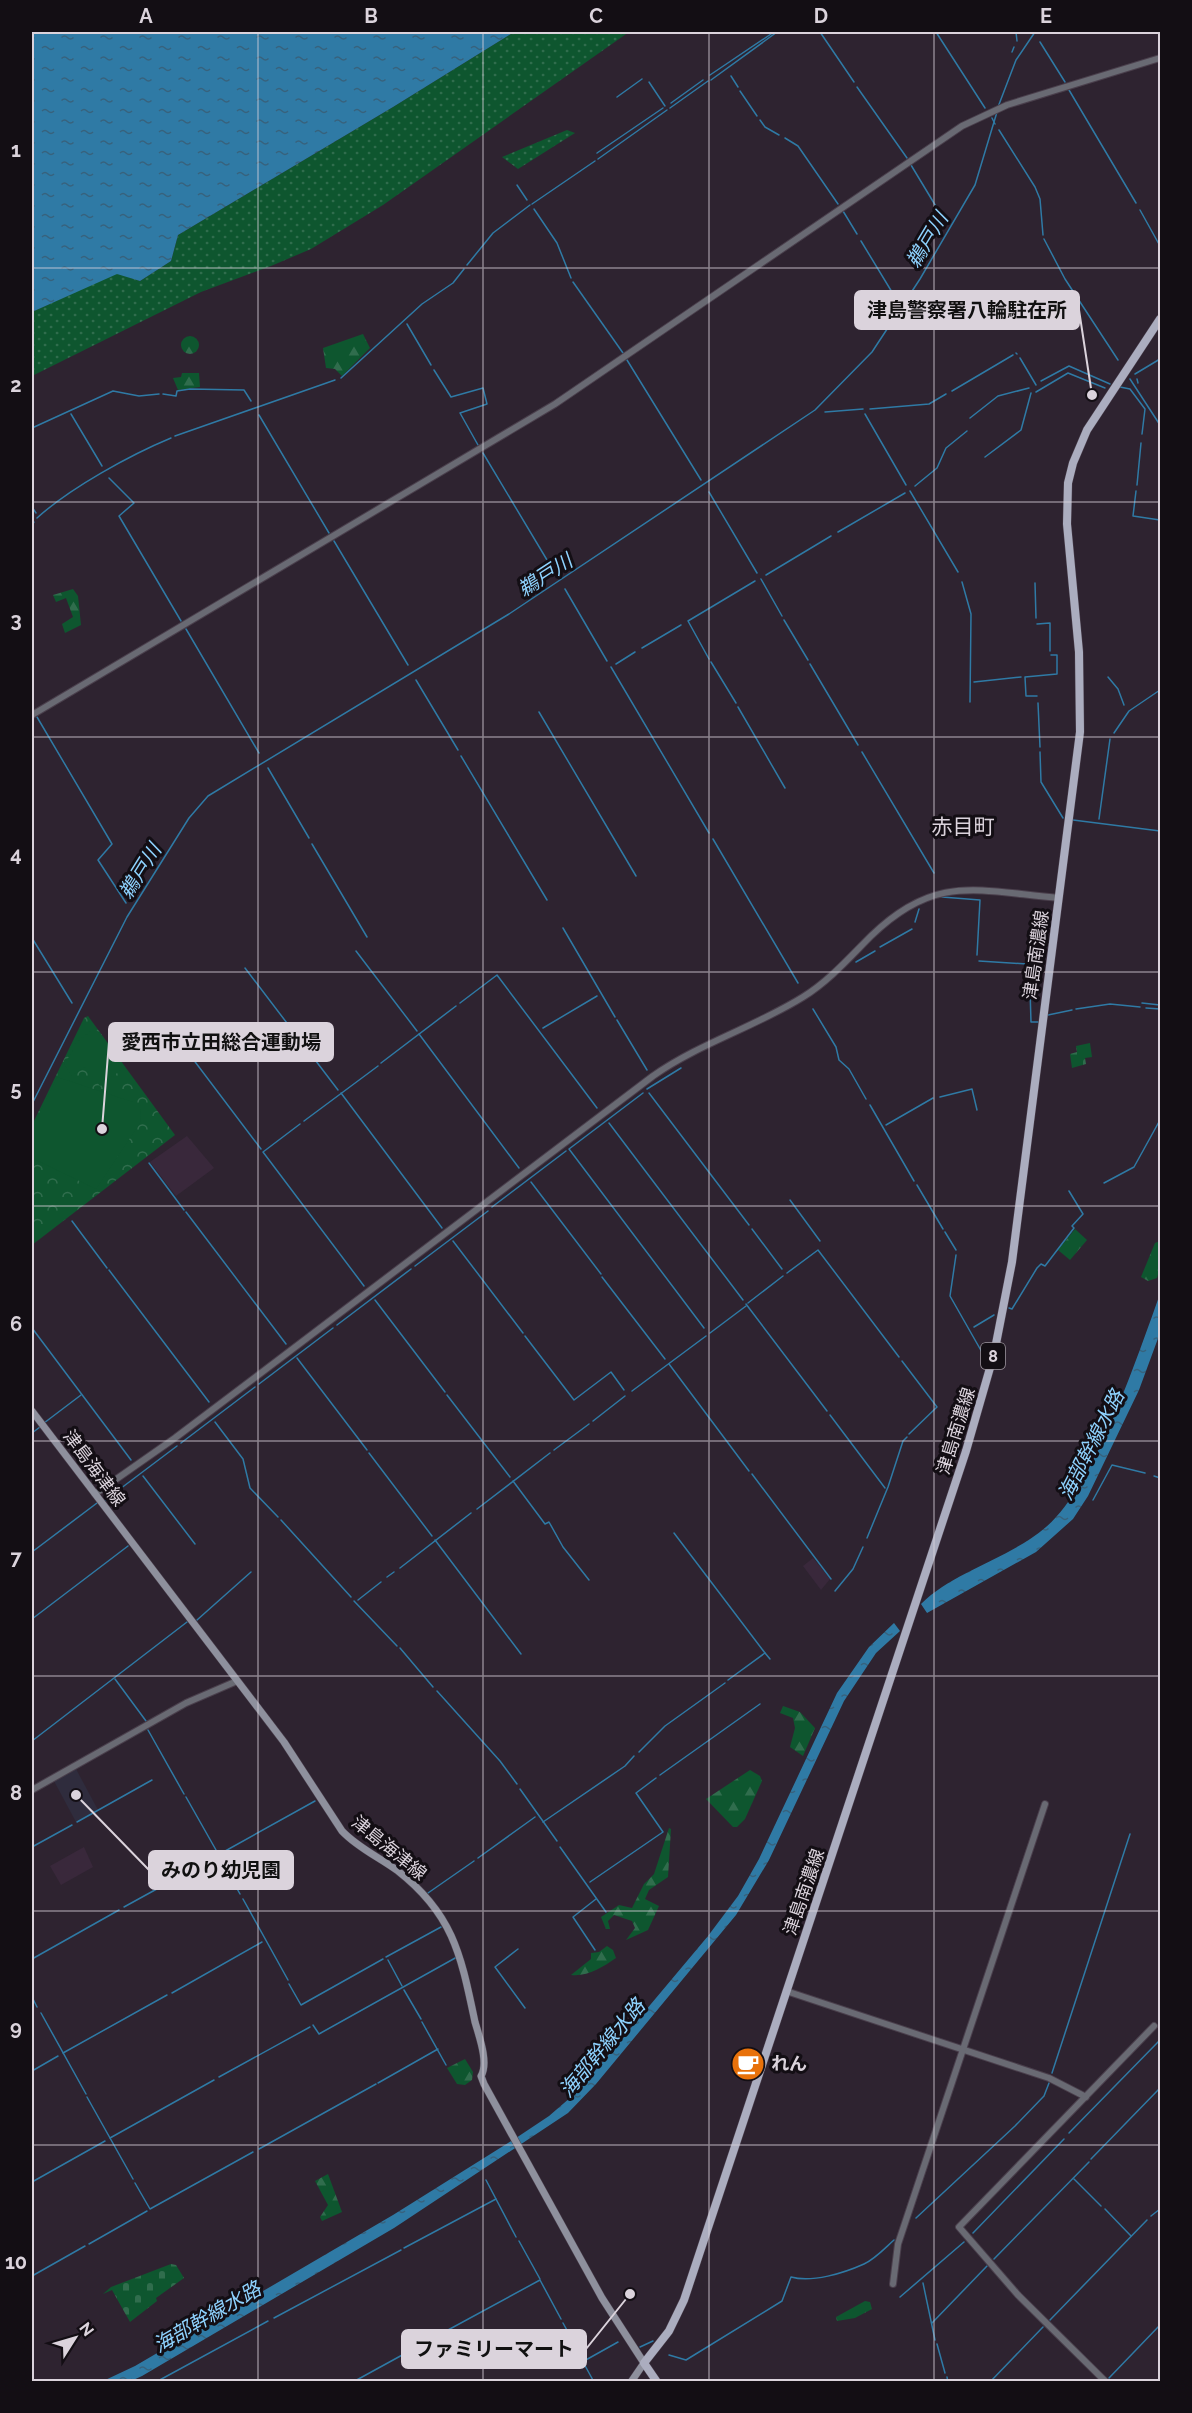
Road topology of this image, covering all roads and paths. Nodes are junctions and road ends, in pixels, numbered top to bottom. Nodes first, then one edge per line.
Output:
1 (1161, 58) edge
2 (1161, 319) edge
3 (32, 715) edge
4 (1059, 898) junction
5 (32, 1411) edge
6 (95, 1494) junction
7 (237, 1681) junction
8 (32, 1790) edge
9 (1045, 1804) dead end
10 (786, 1991) junction
11 (1155, 2026) dead end
12 (962, 2049) junction
13 (1086, 2097) junction
14 (893, 2284) dead end
15 (644, 2363) junction
16 (631, 2382) edge
17 (657, 2382) edge
18 (1106, 2382) edge

1 - 3 street
2 - 4 main road, 津島南濃線 / 8
4 - 6 street
4 - 10 main road, 津島南濃線 / 8
5 - 6 main road, 津島海津線
6 - 7 main road, 津島海津線
7 - 8 street
7 - 15 main road, 津島海津線
9 - 12 street
10 - 12 street
10 - 15 main road, 津島南濃線 / 8
11 - 13 street
12 - 13 street
12 - 14 street
13 - 18 street
15 - 16 main road
15 - 17 main road

